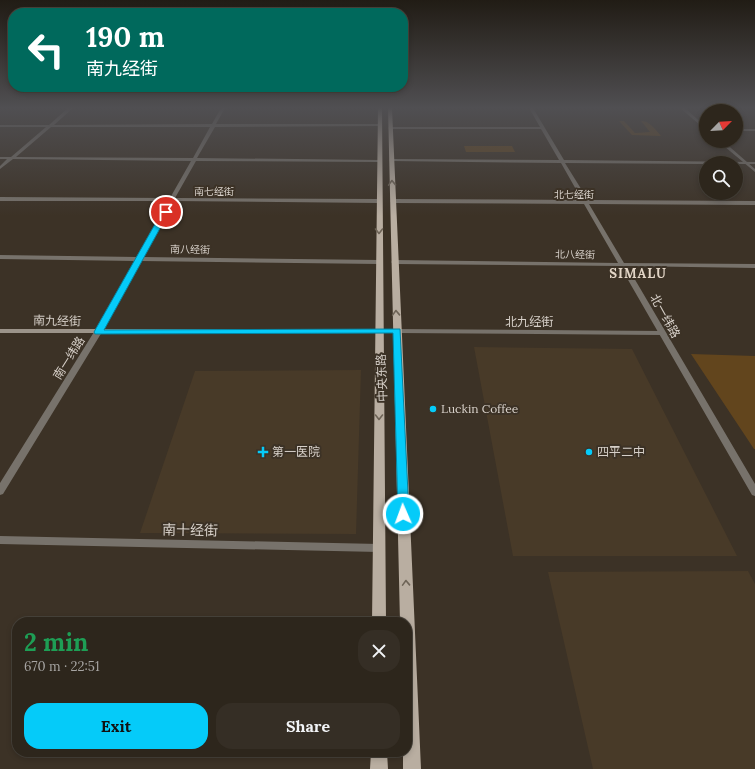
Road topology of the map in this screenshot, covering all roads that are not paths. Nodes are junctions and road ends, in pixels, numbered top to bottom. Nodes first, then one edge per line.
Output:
1 (29, 144) edge
2 (204, 144) edge
3 (380, 144) edge
4 (390, 144) edge
5 (553, 144) edge
6 (728, 148) edge
7 (0, 158) edge
8 (12, 158) junction
9 (195, 159) junction
10 (391, 160) junction
11 (380, 161) junction
12 (563, 161) junction
13 (746, 163) junction
14 (755, 163) edge
15 (0, 168) edge
16 (755, 171) edge
17 (0, 199) edge
18 (172, 200) junction
19 (379, 201) junction
20 (392, 201) junction
21 (587, 203) junction
22 (755, 203) edge
23 (0, 258) edge
24 (139, 259) junction
25 (379, 262) junction
26 (394, 262) junction
27 (624, 264) junction
28 (755, 266) edge
29 (378, 330) junction
30 (0, 331) edge
31 (397, 331) junction
32 (98, 332) junction
33 (661, 333) junction
34 (0, 491) edge
35 (755, 492) edge
36 (0, 540) edge
37 (379, 548) junction
38 (379, 617) edge
39 (407, 617) edge
40 (379, 757) edge
41 (412, 757) edge
42 (379, 769) edge
43 (412, 769) edge

1 - 8 street
2 - 9 street, 南一纬路
3 - 11 main road, 中央东路
4 - 10 main road, 中央东路
5 - 12 street, 北一纬路
6 - 13 street
7 - 8 street
8 - 9 street
8 - 15 street
9 - 11 street
9 - 18 street, 南一纬路
10 - 12 street
20 -> 10 main road, 中央东路
11 - 19 main road, 中央东路
12 - 13 street
12 - 21 street, 北一纬路
13 - 14 street
13 - 16 street
17 - 18 street, 南七经街
18 - 19 street, 南七经街
18 - 24 street, 南一纬路
19 -> 25 main road, 中央东路
20 - 21 street, 北七经街
20 - 26 main road, 中央东路
21 - 22 street, 北七经街
21 - 27 street, 北一纬路
23 - 24 street, 南八经街
24 - 25 street, 南八经街
24 - 32 street, 南一纬路
25 - 29 main road, 中央东路
26 - 27 street, 北八经街
31 -> 26 main road, 中央东路
27 - 28 street, 北八经街
27 - 33 street, 北一纬路
29 - 31 main road, 南九经街
29 - 32 main road, 南九经街
29 -> 37 main road, 中央东路
30 - 32 main road, 南九经街
31 - 33 street, 北九经街
39 -> 31 main road, 中央东路
32 - 34 street, 南一纬路
33 - 35 street, 北一纬路
36 - 37 street, 南十经街
37 - 38 main road, 中央东路
40 - 42 main road
41 - 43 main road, 中央东路

